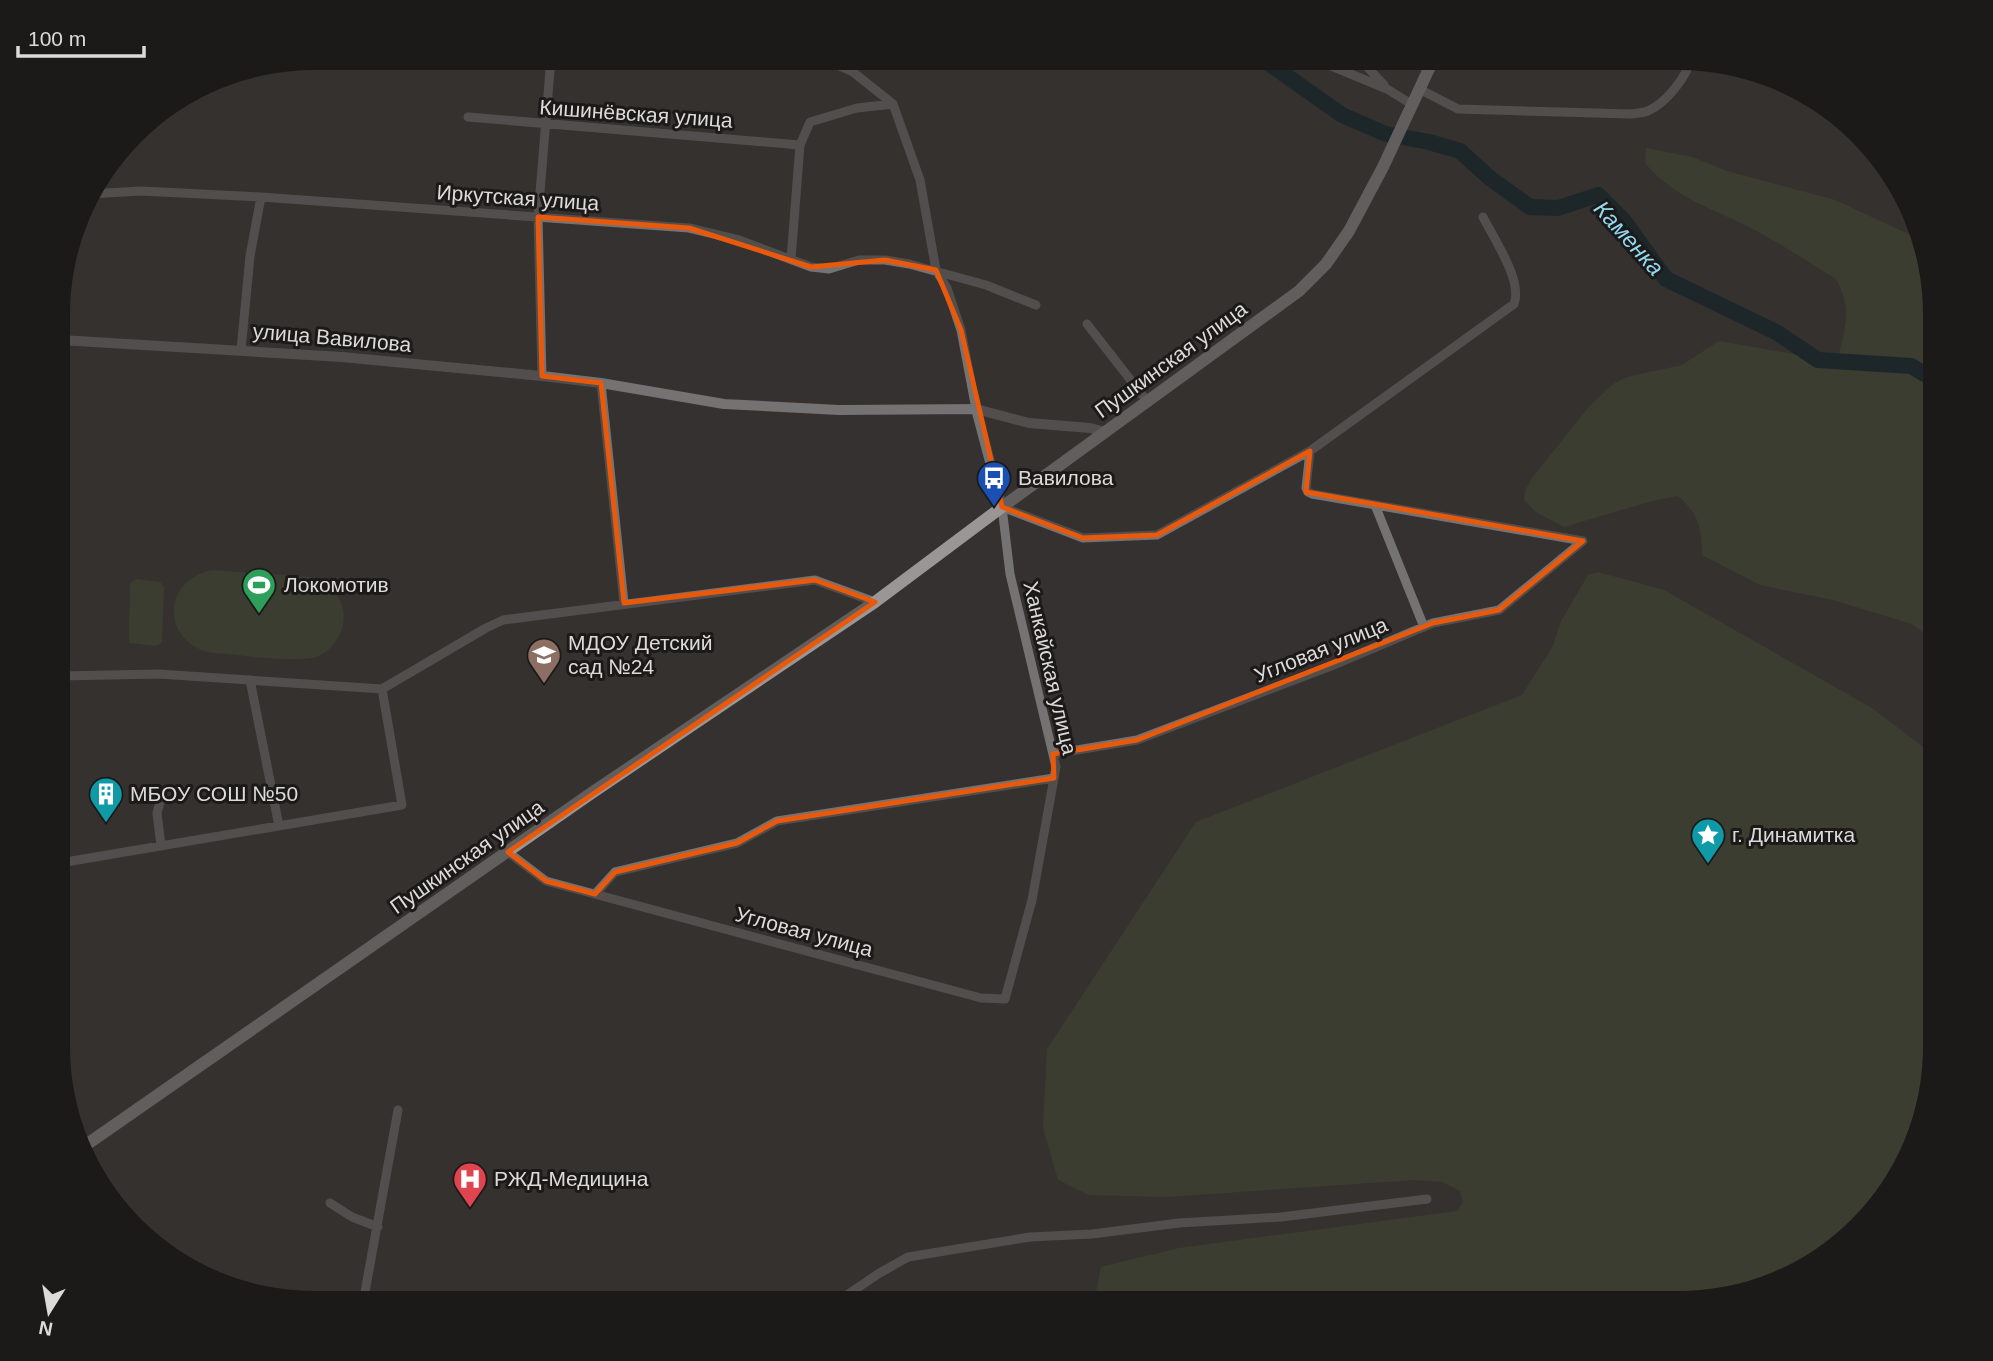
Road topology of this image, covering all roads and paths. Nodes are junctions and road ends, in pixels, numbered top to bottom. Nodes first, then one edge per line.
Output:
1 (1342, 70) edge
2 (1370, 70) edge
3 (1428, 70) edge
4 (1686, 70) edge
5 (550, 71) edge
6 (850, 71) edge
7 (1387, 89) junction
8 (1419, 89) junction
9 (893, 104) junction
10 (1413, 105) junction
11 (468, 117) dead end
12 (544, 125) junction
13 (800, 145) junction
14 (103, 193) edge
15 (261, 197) junction
16 (538, 217) junction
17 (1483, 217) dead end
18 (791, 259) junction
19 (936, 270) junction
20 (1035, 305) dead end
21 (1087, 324) dead end
22 (70, 341) edge
23 (241, 350) junction
24 (542, 376) junction
25 (601, 383) junction
26 (1147, 401) junction
27 (976, 409) junction
28 (1105, 432) junction
29 (1310, 451) junction
30 (1375, 505) junction
31 (1002, 507) junction
32 (876, 602) junction
33 (624, 603) junction
34 (1424, 627) junction
35 (70, 676) edge
36 (250, 680) junction
37 (382, 689) junction
38 (1053, 754) junction
39 (1054, 778) junction
40 (162, 795) dead end
41 (279, 826) junction
42 (161, 846) junction
43 (508, 852) junction
44 (70, 861) edge
45 (595, 894) junction
46 (1005, 999) joint
47 (398, 1110) dead end
48 (90, 1142) edge
49 (1427, 1199) dead end
50 (330, 1203) dead end
51 (378, 1227) junction
52 (365, 1291) edge
53 (853, 1291) edge

1 - 7 street
2 - 7 street
3 - 8 main road, Пушкинская улица
4 - 8 street
5 - 12 street
6 - 9 street
7 - 10 street
8 - 10 main road, Пушкинская улица
9 - 13 street
9 - 19 street
10 - 26 main road, Пушкинская улица
11 - 12 street, Кишинёвская улица
12 - 13 street, Кишинёвская улица
12 - 16 street
13 - 18 street
14 - 15 street, Иркутская улица
15 - 16 street, Иркутская улица
15 - 23 street
16 - 18 street, Иркутская улица
16 - 24 street
17 - 29 street
18 - 19 street, Иркутская улица
19 - 20 street, Иркутская улица
19 - 27 street
21 - 26 street
22 - 23 street, улица Вавилова
23 - 24 street, улица Вавилова
24 - 25 street, улица Вавилова
25 - 27 street, улица Вавилова
25 - 33 street
26 - 28 main road, Пушкинская улица
27 - 28 street, улица Вавилова
27 - 31 street
28 - 31 main road, Пушкинская улица
29 - 30 street
29 - 31 street
30 - 34 street
30 - 34 street, Угловая улица
31 - 32 main road, Пушкинская улица
31 - 38 street, Ханкайская улица
32 - 33 street
32 - 43 main road, Пушкинская улица
33 - 37 street
34 - 38 street, Угловая улица
35 - 36 street
36 - 37 street
36 - 41 street
37 - 41 street
38 - 39 street, Ханкайская улица
39 - 45 street
39 - 46 street, Ханкайская улица
40 - 42 street
41 - 42 street
42 - 44 street
43 - 45 street, Угловая улица
43 - 48 main road, Пушкинская улица
45 - 46 street, Угловая улица
47 - 51 street
49 - 53 street
50 - 51 street
51 - 52 street

